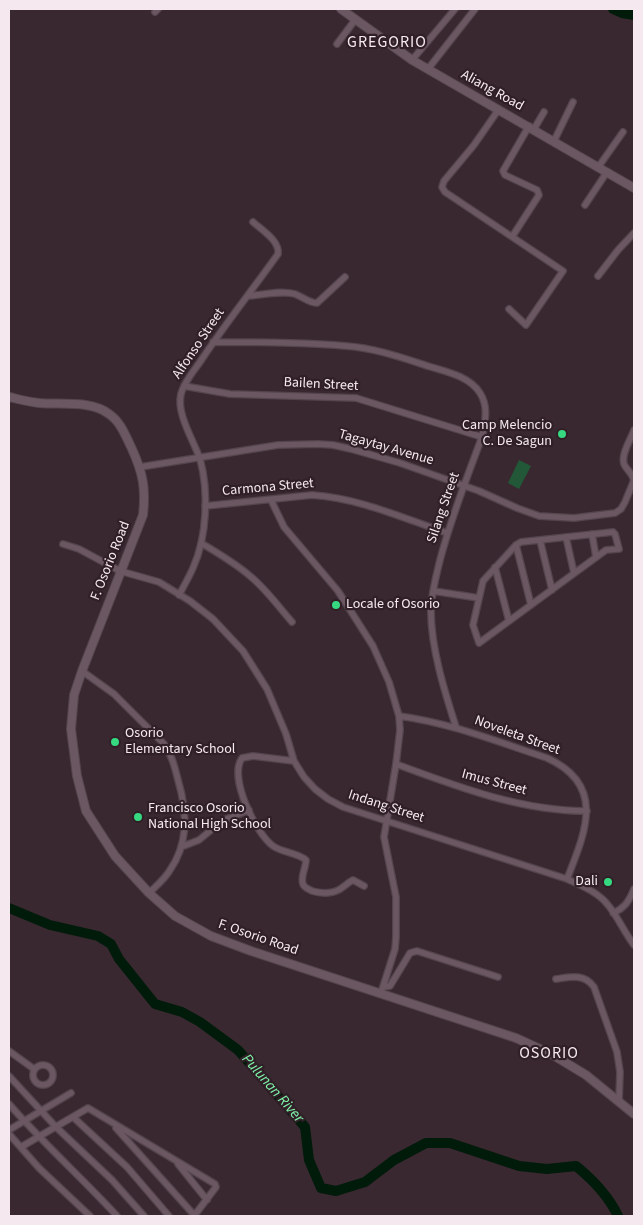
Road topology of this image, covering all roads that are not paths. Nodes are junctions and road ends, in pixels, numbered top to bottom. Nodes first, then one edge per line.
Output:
1 (341, 9) edge
2 (455, 9) edge
3 (475, 9) edge
4 (355, 20) junction
5 (337, 44) dead end
6 (412, 60) junction
7 (428, 69) junction
8 (573, 102) dead end
9 (499, 109) junction
10 (544, 112) dead end
11 (531, 128) junction
12 (623, 132) dead end
13 (554, 141) junction
14 (599, 166) junction
15 (607, 172) junction
16 (634, 188) edge
17 (585, 205) dead end
18 (253, 222) dead end
19 (634, 233) edge
20 (512, 237) junction
21 (598, 276) dead end
22 (345, 277) dead end
23 (248, 296) junction
24 (510, 309) dead end
25 (213, 342) junction
26 (184, 386) junction
27 (9, 397) edge
28 (634, 430) edge
29 (482, 437) junction
30 (199, 458) junction
31 (140, 467) junction
32 (464, 485) junction
33 (271, 500) junction
34 (205, 506) junction
35 (447, 533) junction
36 (592, 534) junction
37 (566, 537) junction
38 (540, 540) junction
39 (201, 543) junction
40 (63, 544) dead end
41 (516, 545) junction
42 (596, 557) junction
43 (495, 567) junction
44 (120, 571) junction
45 (574, 573) junction
46 (552, 590) junction
47 (433, 591) junction
48 (179, 595) junction
49 (479, 598) junction
50 (531, 605) junction
51 (509, 621) junction
52 (292, 622) dead end
53 (82, 671) junction
54 (400, 716) junction
55 (456, 727) junction
56 (294, 760) junction
57 (396, 764) junction
58 (249, 810) junction
59 (587, 811) junction
60 (388, 821) junction
61 (181, 847) junction
62 (567, 879) junction
63 (364, 886) dead end
64 (634, 889) edge
65 (149, 893) junction
66 (613, 913) junction
67 (633, 941) edge
68 (498, 977) dead end
69 (556, 979) dead end
70 (382, 990) junction
71 (9, 1051) edge
72 (34, 1069) dead end
73 (9, 1076) edge
74 (71, 1093) dead end
75 (619, 1101) junction
76 (9, 1104) edge
77 (40, 1110) junction
78 (634, 1114) edge
79 (73, 1117) junction
80 (23, 1121) junction
81 (110, 1122) junction
82 (56, 1127) junction
83 (9, 1130) edge
84 (9, 1134) edge
85 (38, 1138) junction
86 (21, 1148) junction
87 (175, 1160) junction
88 (207, 1200) junction
89 (90, 1216) edge
90 (117, 1216) edge
91 (144, 1216) edge
92 (169, 1216) edge
93 (194, 1216) edge

1 - 4 street, Aliang Road
2 - 6 street
3 - 7 street
4 - 5 street
4 - 6 street, Aliang Road
6 - 7 street, Aliang Road
7 - 9 street, Aliang Road
8 - 13 street
9 - 11 street, Aliang Road
9 - 20 street
10 - 11 street
11 - 13 street, Aliang Road
11 - 20 street
12 - 14 street
13 - 14 street, Aliang Road
14 - 15 street, Aliang Road
15 - 16 street, Aliang Road
15 - 17 street
18 - 23 street, Alfonso Street
19 - 21 street
20 - 24 street
22 - 23 street
23 - 25 street, Alfonso Street
25 - 26 street, Alfonso Street
25 - 29 street, Silang Street
26 - 29 street, Bailen Street
26 - 30 street, Alfonso Street
27 - 31 street, F. Osorio Road
28 - 32 street, Tagaytay Avenue
29 - 32 street, Silang Street
30 - 31 street, Tagaytay Avenue
30 - 32 street, Tagaytay Avenue
30 - 34 street, Alfonso Street
31 - 44 street, F. Osorio Road
32 - 35 street, Silang Street
33 - 34 street, Carmona Street
33 - 35 street, Carmona Street
33 - 54 street
34 - 39 street, Alfonso Street
35 - 47 street, Silang Street
36 - 37 street
36 - 42 street
36 - 42 street
37 - 38 street
37 - 45 street
38 - 41 street
38 - 46 street
39 - 48 street, Alfonso Street
39 - 52 street
40 - 44 street, Indang Street
41 - 43 street
41 - 50 street
42 - 45 street
43 - 49 street
43 - 51 street
44 - 48 street, Indang Street
44 - 53 street, F. Osorio Road
45 - 46 street
46 - 50 street
47 - 49 street
47 - 55 street, Silang Street
48 - 56 street, Indang Street
49 - 51 street
50 - 51 street
53 - 61 street
53 - 65 street, F. Osorio Road
54 - 55 street, Noveleta Street
54 - 57 street
55 - 59 street, Noveleta Street
56 - 58 street
56 - 60 street, Indang Street
57 - 59 street, Imus Street
57 - 60 street
58 - 61 street
58 - 63 street
59 - 62 street, Noveleta Street
60 - 62 street, Indang Street
60 - 70 street
61 - 65 street
62 - 66 street, Indang Street
64 - 66 street
65 - 70 street, F. Osorio Road
66 - 67 street, Indang Street
68 - 70 street
69 - 75 street
70 - 75 street, F. Osorio Road
71 - 72 street
73 - 77 street
74 - 77 street
75 - 78 street, F. Osorio Road
76 - 80 street
77 - 80 street
77 - 82 street
79 - 81 street
79 - 82 street
79 - 92 street
80 - 83 street
80 - 85 street
81 - 87 street
81 - 93 street
82 - 85 street
82 - 91 street
84 - 86 street
85 - 86 street
85 - 90 street
86 - 89 street
87 - 88 street
87 - 88 street
88 - 93 street

